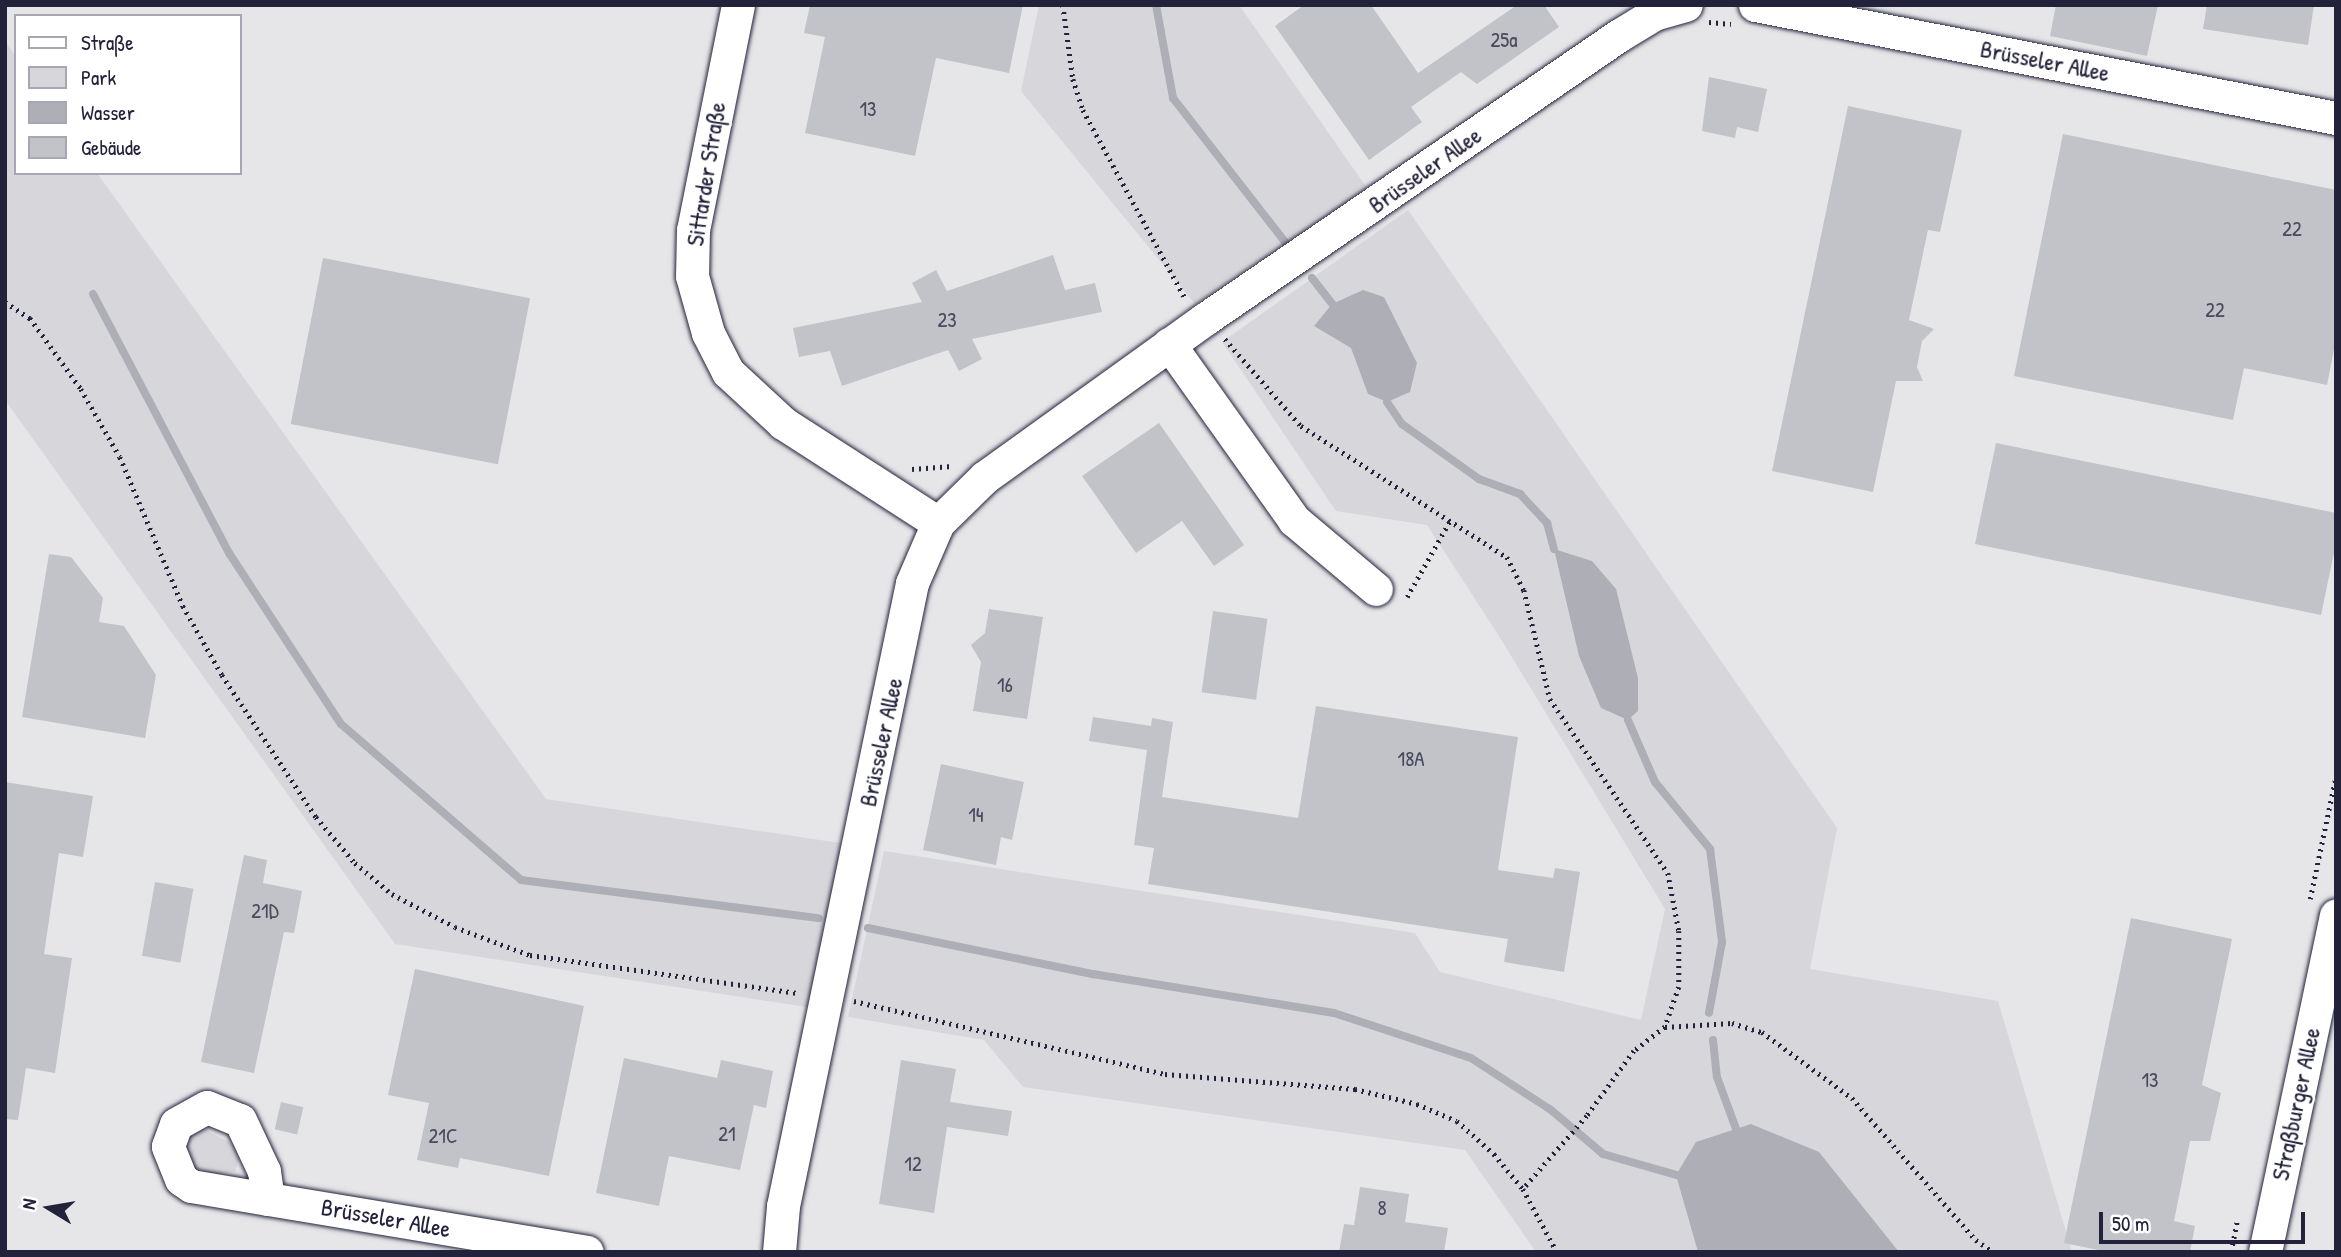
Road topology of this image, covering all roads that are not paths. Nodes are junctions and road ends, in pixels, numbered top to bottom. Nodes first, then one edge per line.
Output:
1 (738, 5) edge
2 (1691, 15) edge
3 (1745, 15) edge
4 (2336, 118) edge
5 (1168, 344) junction
6 (938, 523) junction
7 (1391, 593) road end
8 (2336, 915) edge
9 (268, 1199) dead end
10 (587, 1252) edge
11 (779, 1252) edge
12 (2265, 1252) edge

1 - 6 street, Sittarder Straße
2 - 5 street, Brüsseler Allee
3 - 4 street, Brüsseler Allee
5 - 6 street, Brüsseler Allee
5 - 7 street
6 - 11 street, Brüsseler Allee
8 - 12 street, Straßburger Allee
9 - 10 street, Brüsseler Allee

